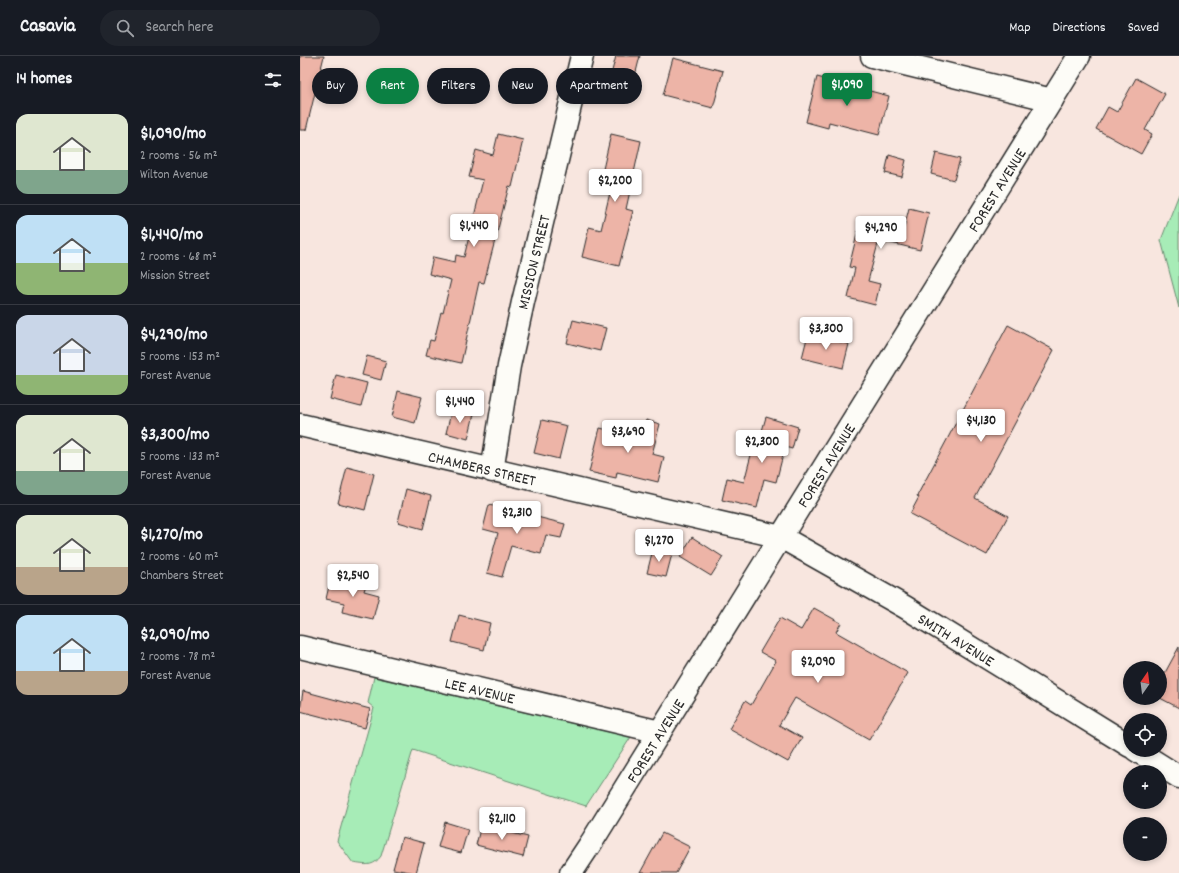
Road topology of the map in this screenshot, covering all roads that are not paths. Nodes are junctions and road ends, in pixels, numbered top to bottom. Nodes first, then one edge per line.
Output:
1 (582, 56) edge
2 (872, 56) edge
3 (1079, 56) edge
4 (1052, 100) junction
5 (300, 425) edge
6 (492, 471) junction
7 (781, 537) junction
8 (300, 647) edge
9 (660, 732) junction
10 (1123, 742) edge
11 (1147, 757) edge
12 (1179, 777) edge
13 (570, 873) edge

1 - 6 street, MISSION STREET
2 - 4 street
3 - 4 street, FOREST AVENUE
4 - 7 street, FOREST AVENUE
5 - 6 street, CHAMBERS STREET
6 - 7 street, CHAMBERS STREET
7 - 9 street, FOREST AVENUE
7 - 10 street, SMITH AVENUE
8 - 9 street, LEE AVENUE
9 - 13 street, FOREST AVENUE
11 - 12 street

